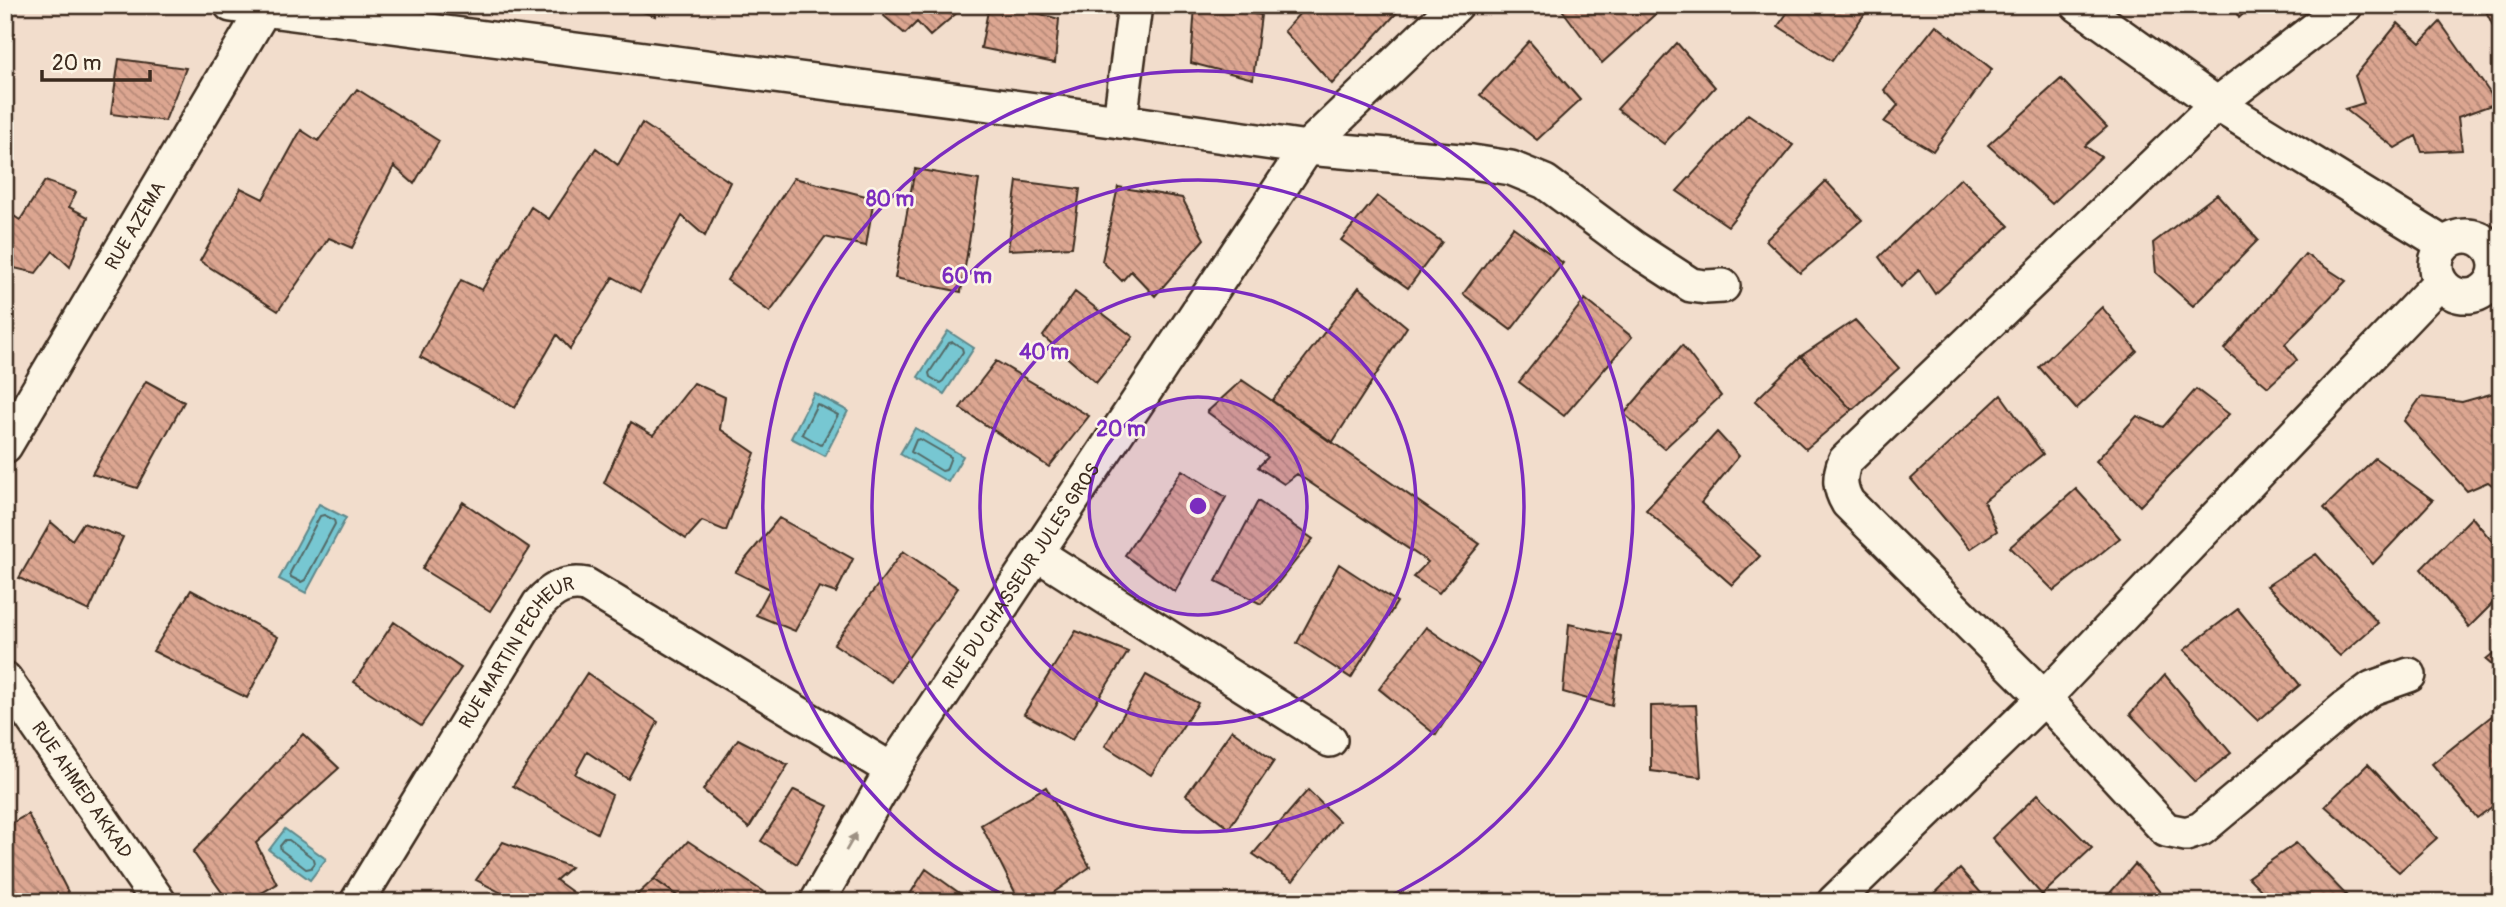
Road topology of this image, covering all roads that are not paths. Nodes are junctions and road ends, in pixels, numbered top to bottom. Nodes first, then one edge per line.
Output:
1 (231, 5) edge
2 (1135, 5) edge
3 (1456, 5) edge
4 (2078, 5) edge
5 (2346, 5) edge
6 (263, 7) edge
7 (2217, 104) junction
8 (1120, 121) junction
9 (1307, 148) junction
10 (2444, 244) junction
11 (2496, 272) edge
12 (2440, 282) junction
13 (1723, 286) dead end
14 (5, 446) edge
15 (1036, 553) junction
16 (2409, 675) dead end
17 (5, 679) edge
18 (2044, 698) junction
19 (1330, 740) dead end
20 (892, 770) junction
21 (159, 902) edge
22 (357, 902) edge
23 (817, 902) edge
24 (1834, 902) edge

1 - 6 street
2 - 8 street
3 - 9 street, RUE DU CHASSEUR JULES GROS
4 - 7 street
5 - 7 street
6 - 8 street
6 - 14 street, RUE AZEMA
7 - 10 street
7 - 18 street
8 - 9 street
9 - 13 street
9 - 15 street, RUE DU CHASSEUR JULES GROS
10 - 11 street
10 - 12 street
11 - 12 street
12 - 18 street
15 - 19 street
15 - 20 street, RUE DU CHASSEUR JULES GROS
16 - 18 street
17 - 21 street, RUE AHMED AKKAD
18 - 24 street
20 - 22 street, RUE MARTIN PECHEUR
23 -> 20 street, RUE DU CHASSEUR JULES GROS

